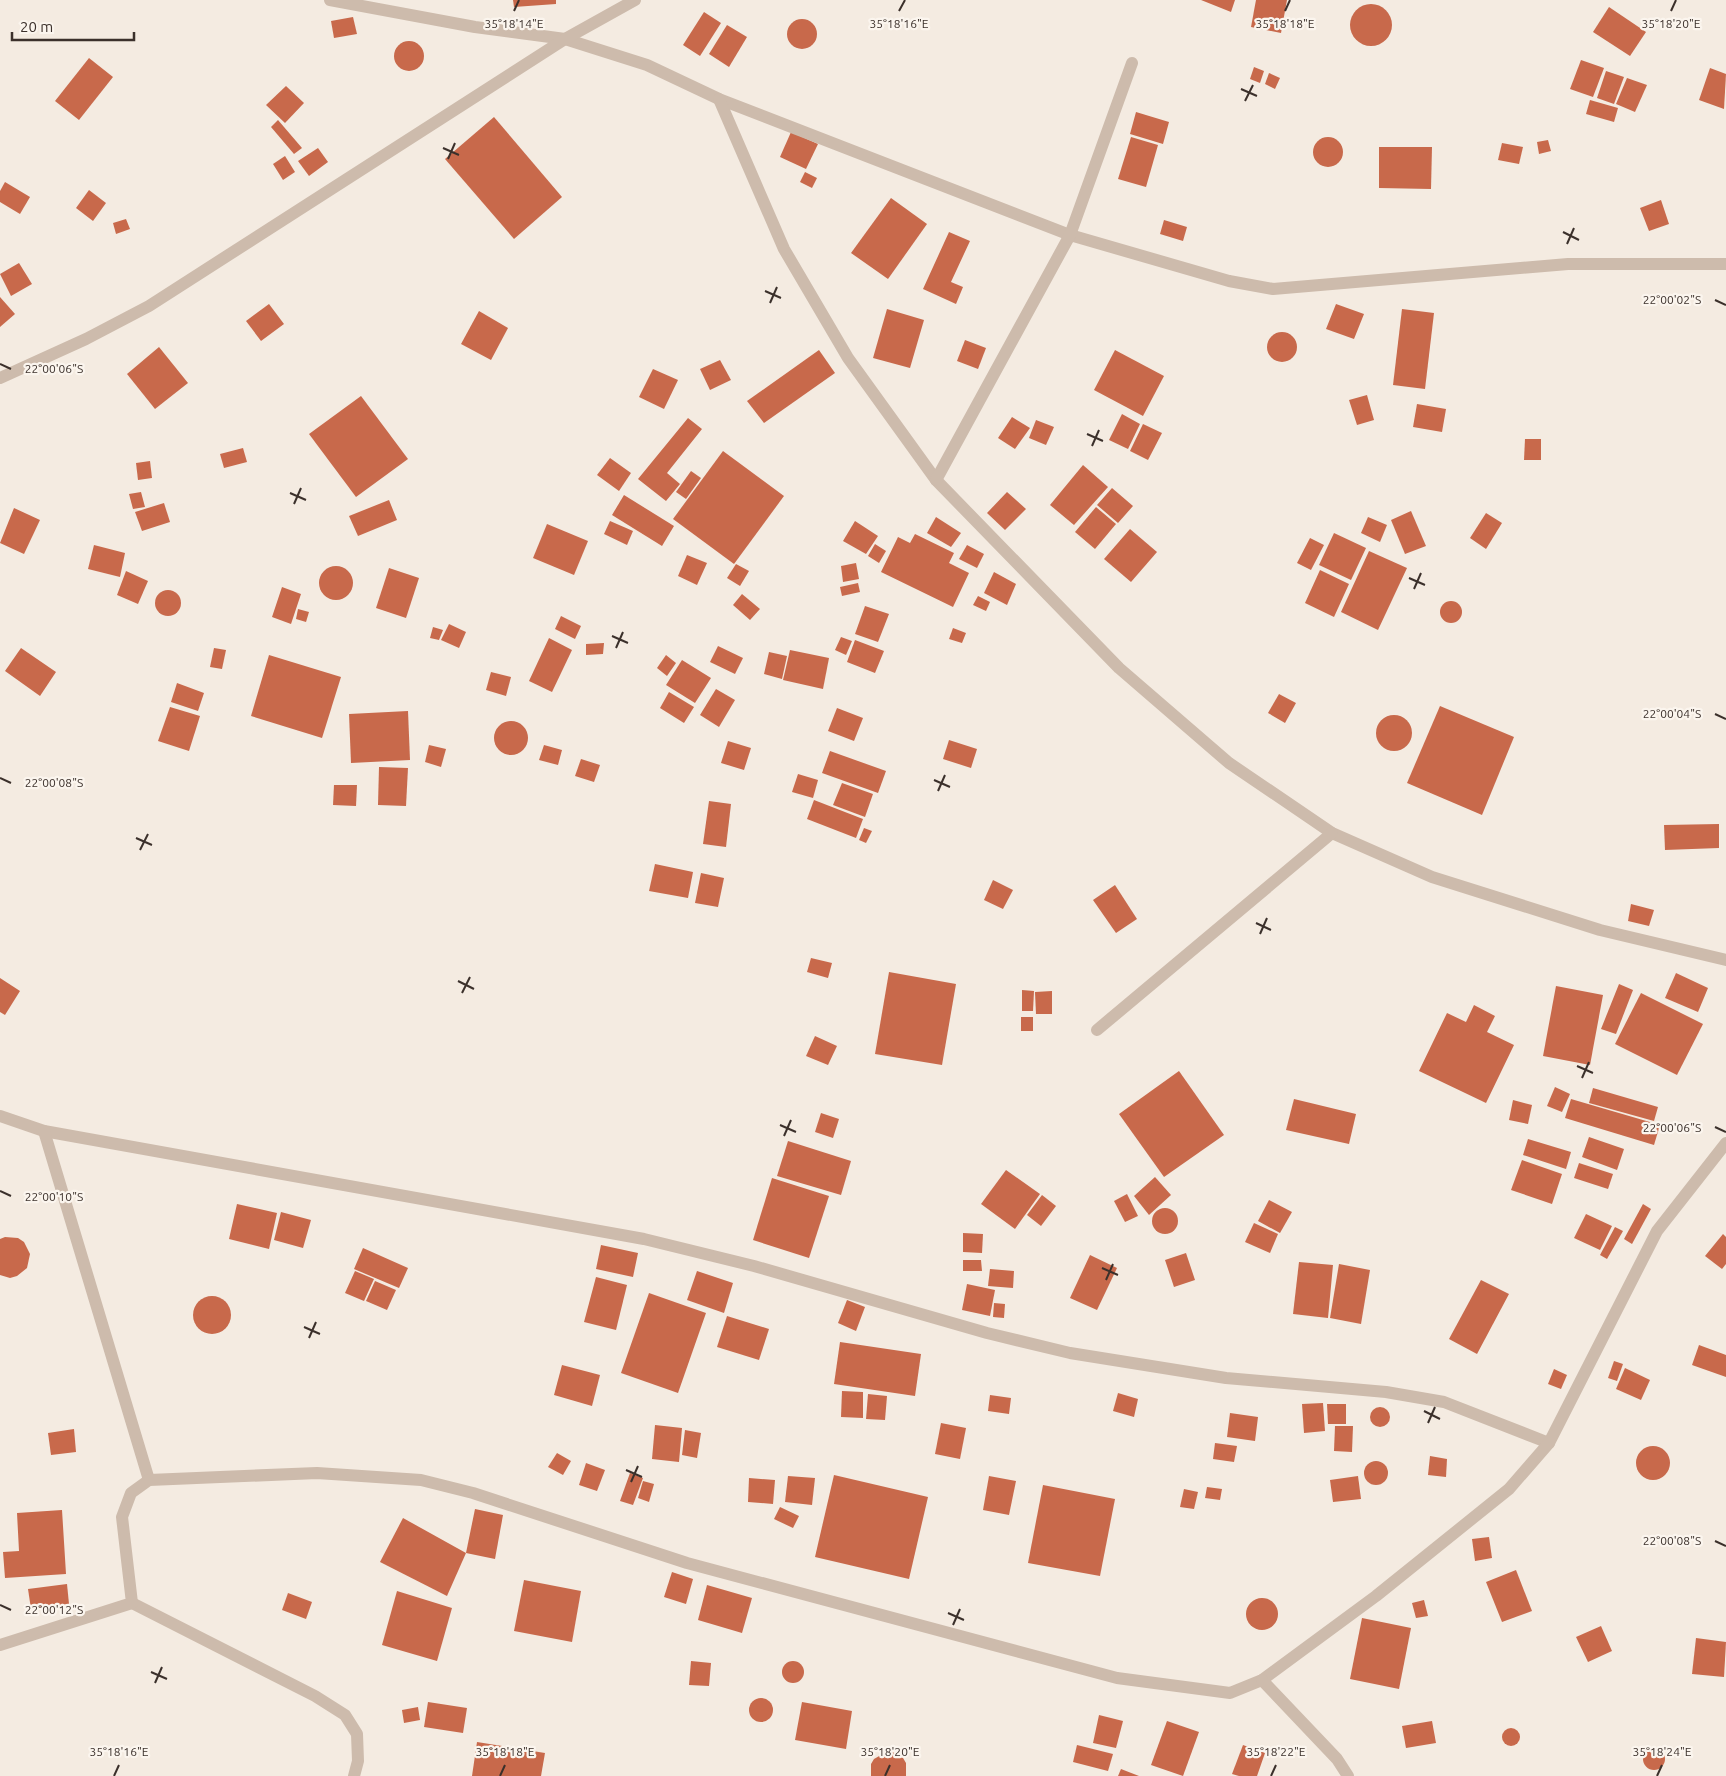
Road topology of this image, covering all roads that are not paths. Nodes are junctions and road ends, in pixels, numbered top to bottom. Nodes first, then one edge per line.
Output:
1 (330, 0) edge
2 (635, 0) edge
3 (565, 39) junction
4 (1132, 63) dead end
5 (718, 99) junction
6 (1070, 235) junction
7 (1726, 264) edge
8 (0, 378) edge
9 (936, 480) junction
10 (1332, 833) junction
11 (1726, 960) edge
12 (1097, 1030) dead end
13 (0, 1116) edge
14 (44, 1130) junction
15 (1726, 1142) edge
16 (1549, 1443) junction
17 (149, 1480) junction
18 (132, 1603) junction
19 (0, 1645) edge
20 (1262, 1680) junction
21 (354, 1776) edge
22 (1348, 1776) edge

1 - 3 street
2 - 3 street
3 - 5 street
3 - 8 street
4 - 6 street
5 - 6 street
5 - 9 street
6 - 7 street
6 - 9 street
9 - 10 street
10 - 11 street
10 - 12 street
13 - 14 street
14 - 16 street
14 - 17 street
15 - 16 street
16 - 20 street
17 - 18 street
17 - 20 street
18 - 19 street
18 - 21 street
20 - 22 street

